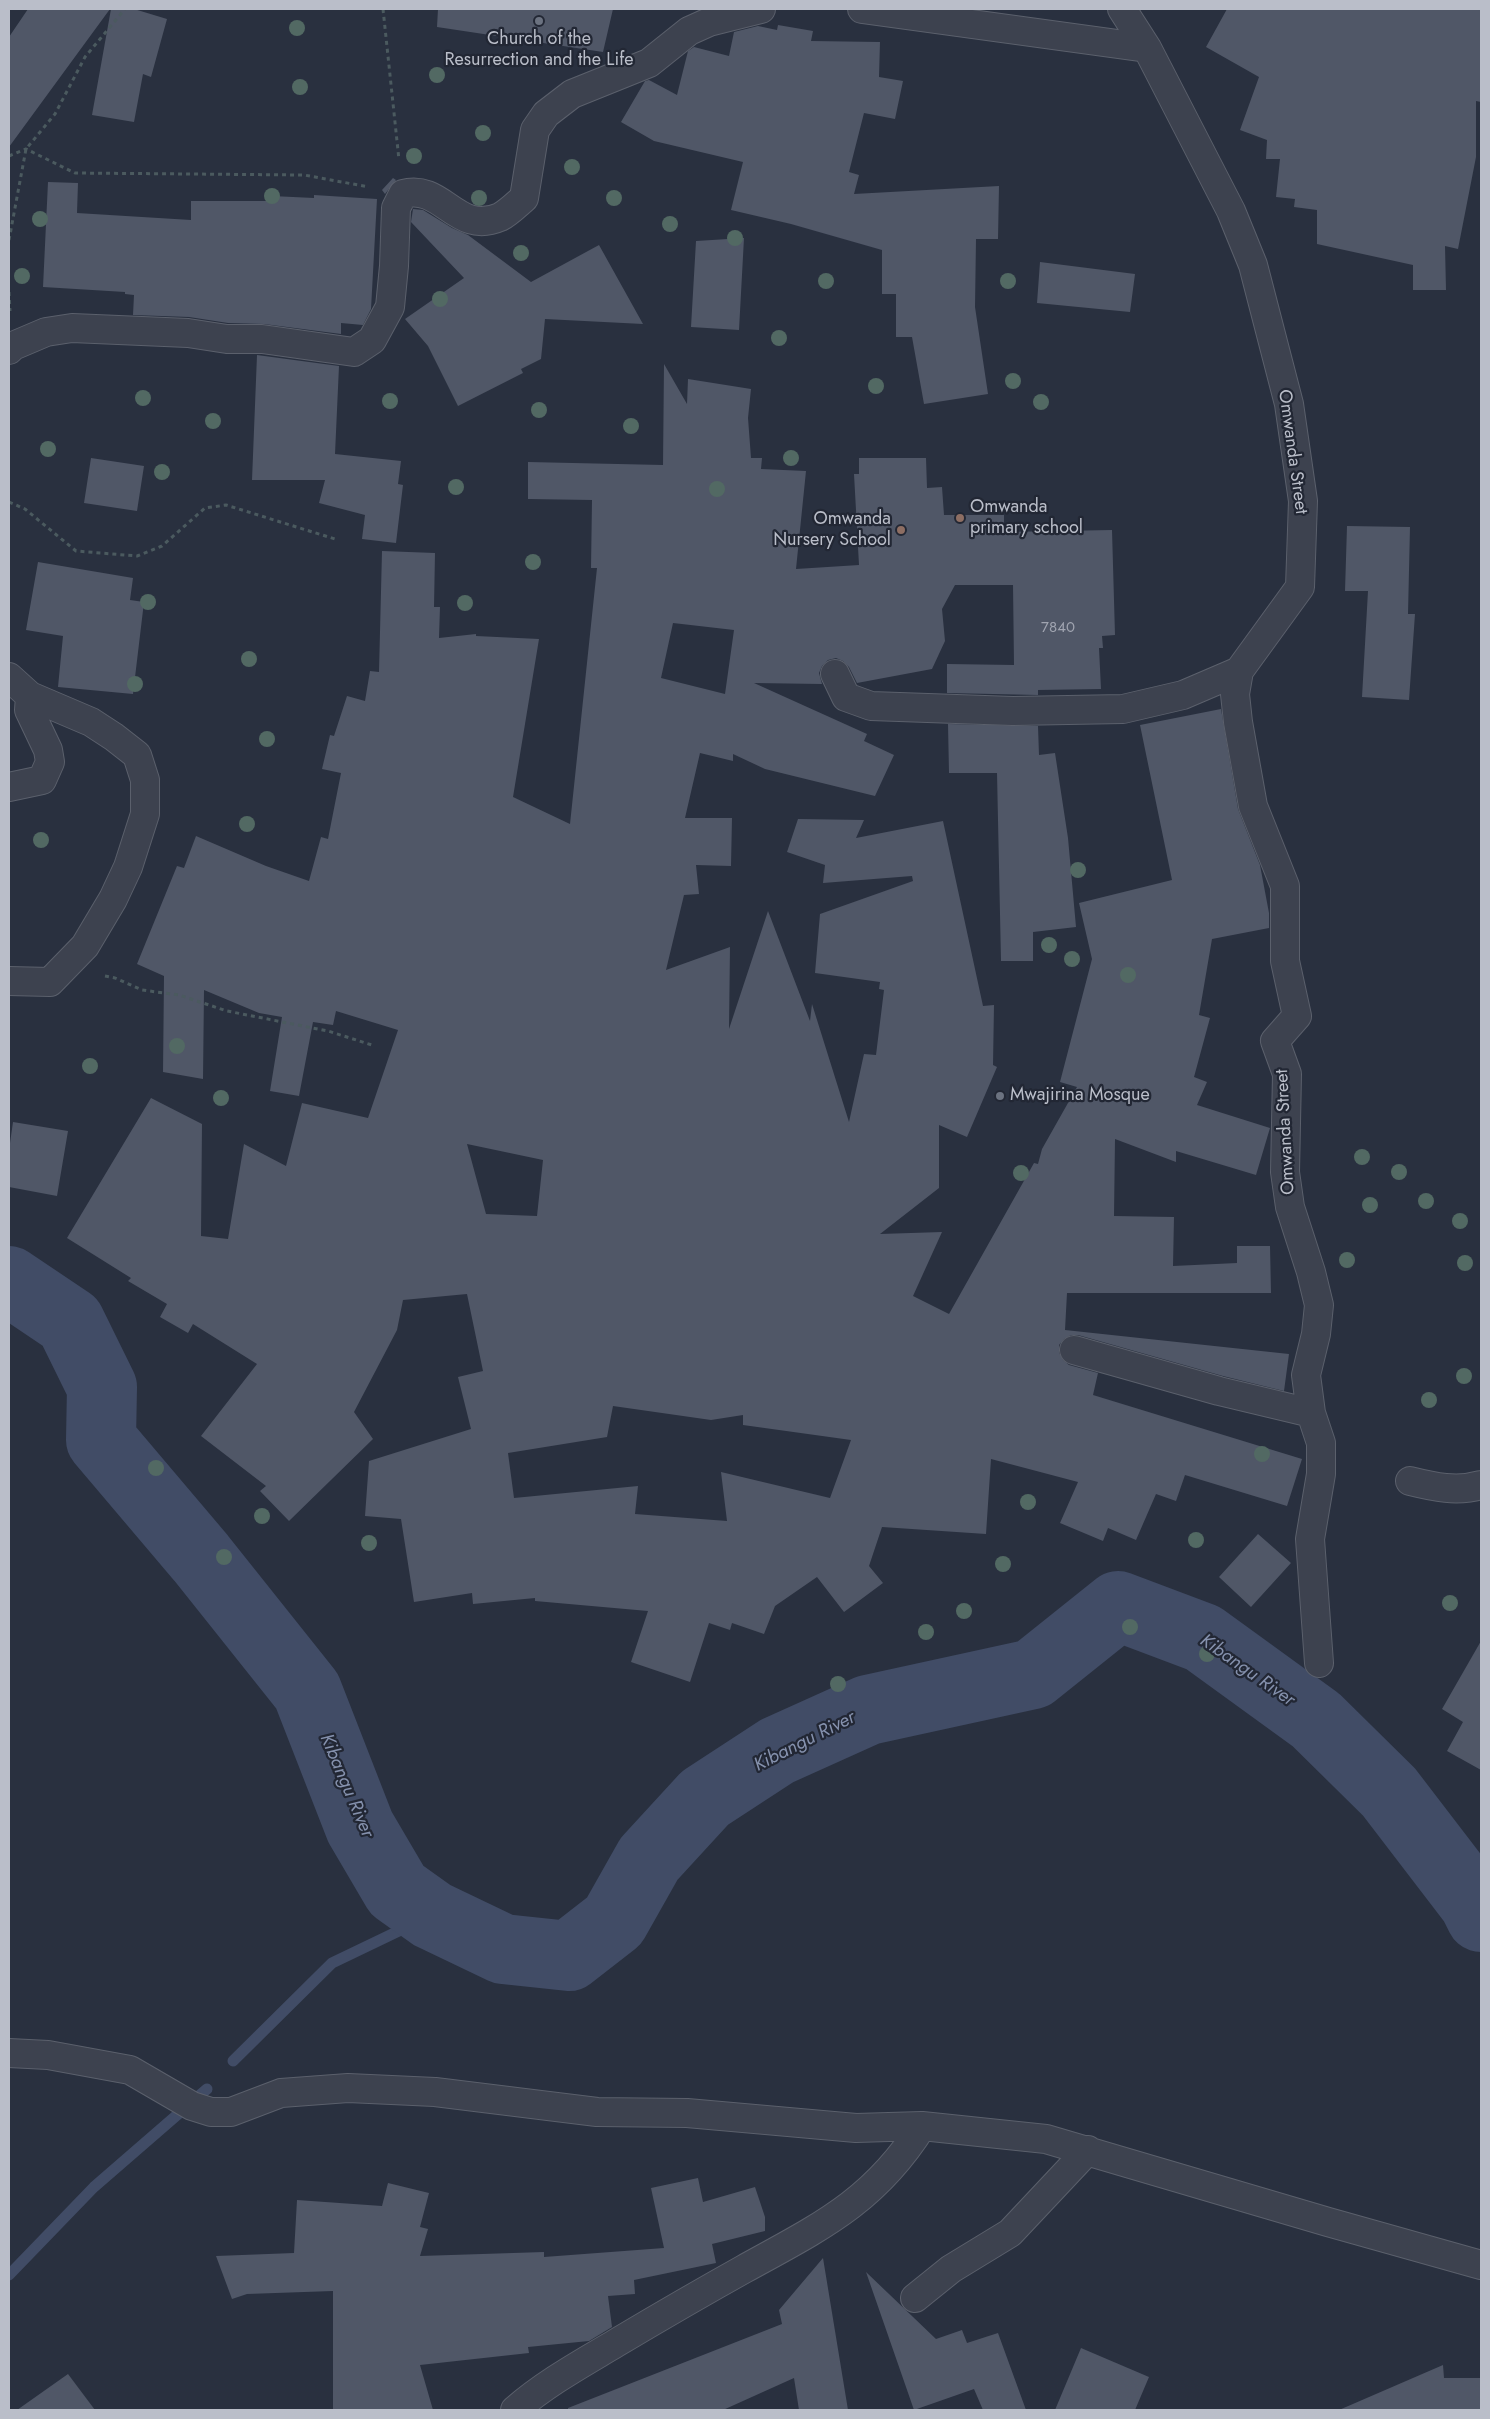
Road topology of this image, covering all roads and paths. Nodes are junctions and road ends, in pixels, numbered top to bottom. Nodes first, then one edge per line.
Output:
1 (125, 9) edge
2 (382, 9) edge
3 (761, 9) edge
4 (862, 9) edge
5 (1122, 9) edge
6 (1147, 48) junction
7 (26, 149) junction
8 (9, 156) edge
9 (403, 194) junction
10 (9, 240) edge
11 (9, 350) edge
12 (9, 502) edge
13 (335, 539) dead end
14 (1239, 671) junction
15 (835, 674) dead end
16 (9, 677) edge
17 (30, 696) junction
18 (9, 787) edge
19 (100, 975) dead end
20 (9, 981) edge
21 (375, 1046) dead end
22 (1074, 1350) dead end
23 (1311, 1413) junction
24 (1410, 1481) dead end
25 (1481, 1485) edge
26 (1319, 1663) dead end
27 (9, 2052) edge
28 (922, 2126) junction
29 (1088, 2150) junction
30 (1481, 2265) edge
31 (915, 2298) dead end
32 (515, 2410) edge

1 - 7 path
2 - 9 path
3 - 9 street
4 - 6 street
5 - 6 street, Omwanda Street
6 - 14 street, Omwanda Street
7 - 8 path
7 - 9 path
7 - 10 path
9 - 11 street
12 - 13 path
14 - 15 street
14 - 23 street, Omwanda Street
16 - 17 street
17 - 18 street
17 - 20 street
19 - 21 path
22 - 23 street
23 - 26 street, Omwanda Street
24 - 25 street
27 - 28 street
28 - 29 street
28 - 32 street
29 - 30 street
29 - 31 street

